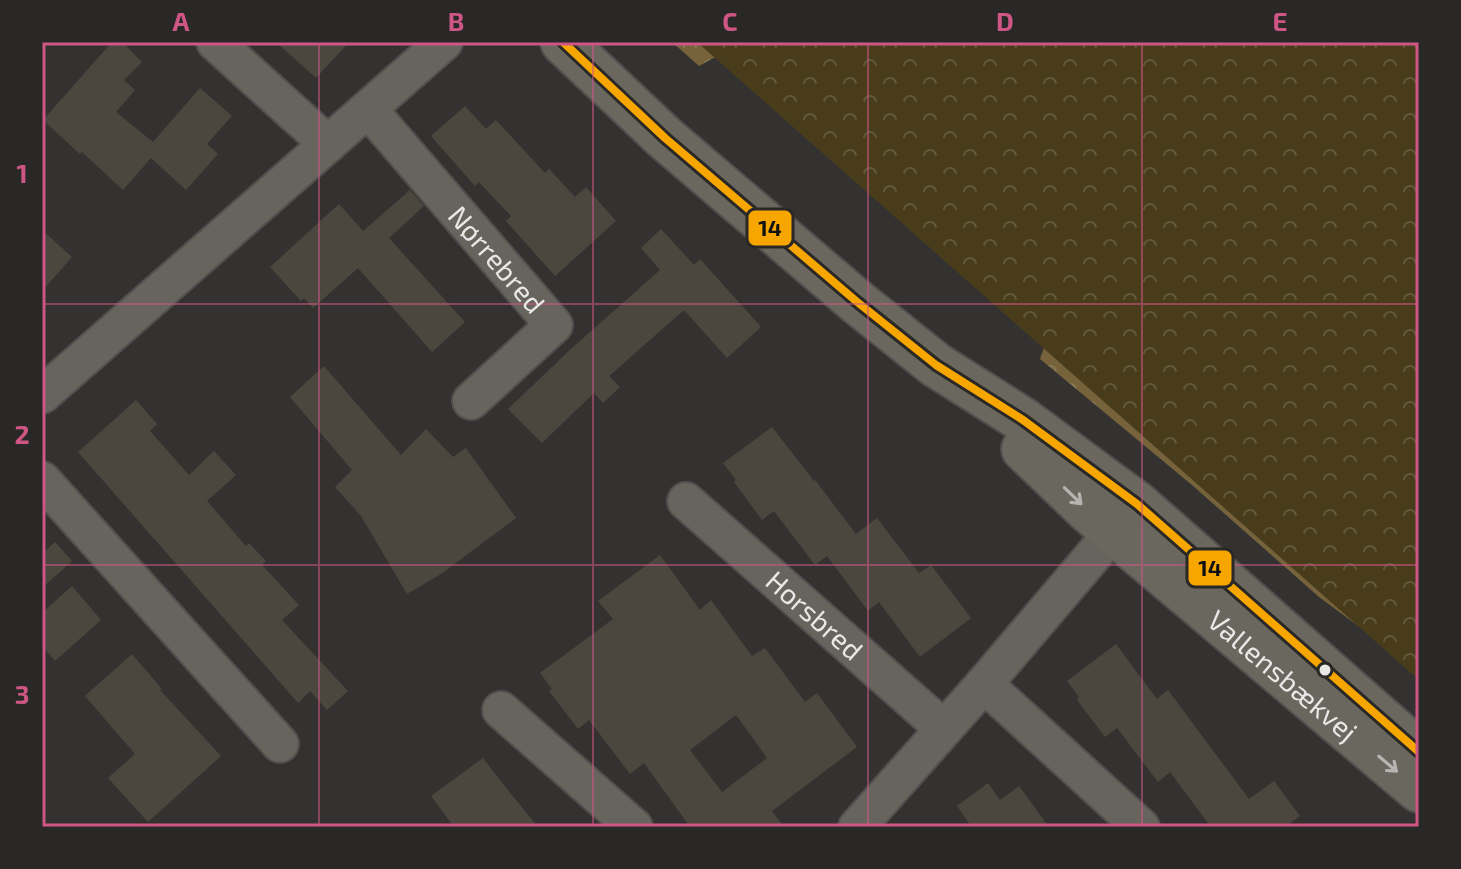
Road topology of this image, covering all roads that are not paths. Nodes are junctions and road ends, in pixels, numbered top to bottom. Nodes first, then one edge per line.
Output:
1 (215, 42) edge
2 (444, 42) edge
3 (563, 42) edge
4 (598, 42) edge
5 (368, 109) junction
6 (328, 144) junction
7 (776, 232) junction
8 (44, 390) edge
9 (471, 401) dead end
10 (42, 480) edge
11 (686, 501) dead end
12 (1126, 518) junction
13 (984, 684) junction
14 (501, 710) dead end
15 (943, 728) junction
16 (280, 744) dead end
17 (1419, 752) edge
18 (1419, 790) edge
19 (634, 827) edge
20 (857, 827) edge
21 (1141, 827) edge

1 - 6 street
2 - 5 street
3 - 7 street, Vallensbækvej
4 - 7 street, Vallensbækvej
5 - 6 street
5 - 9 street, Nørrebred
6 - 8 street
7 - 12 street, Vallensbækvej
10 - 16 street
11 - 15 street, Horsbred
12 - 13 street
12 - 17 street, Vallensbækvej
12 -> 18 street, Vallensbækvej
13 - 15 street
13 - 21 street
14 - 19 street
15 - 20 street

